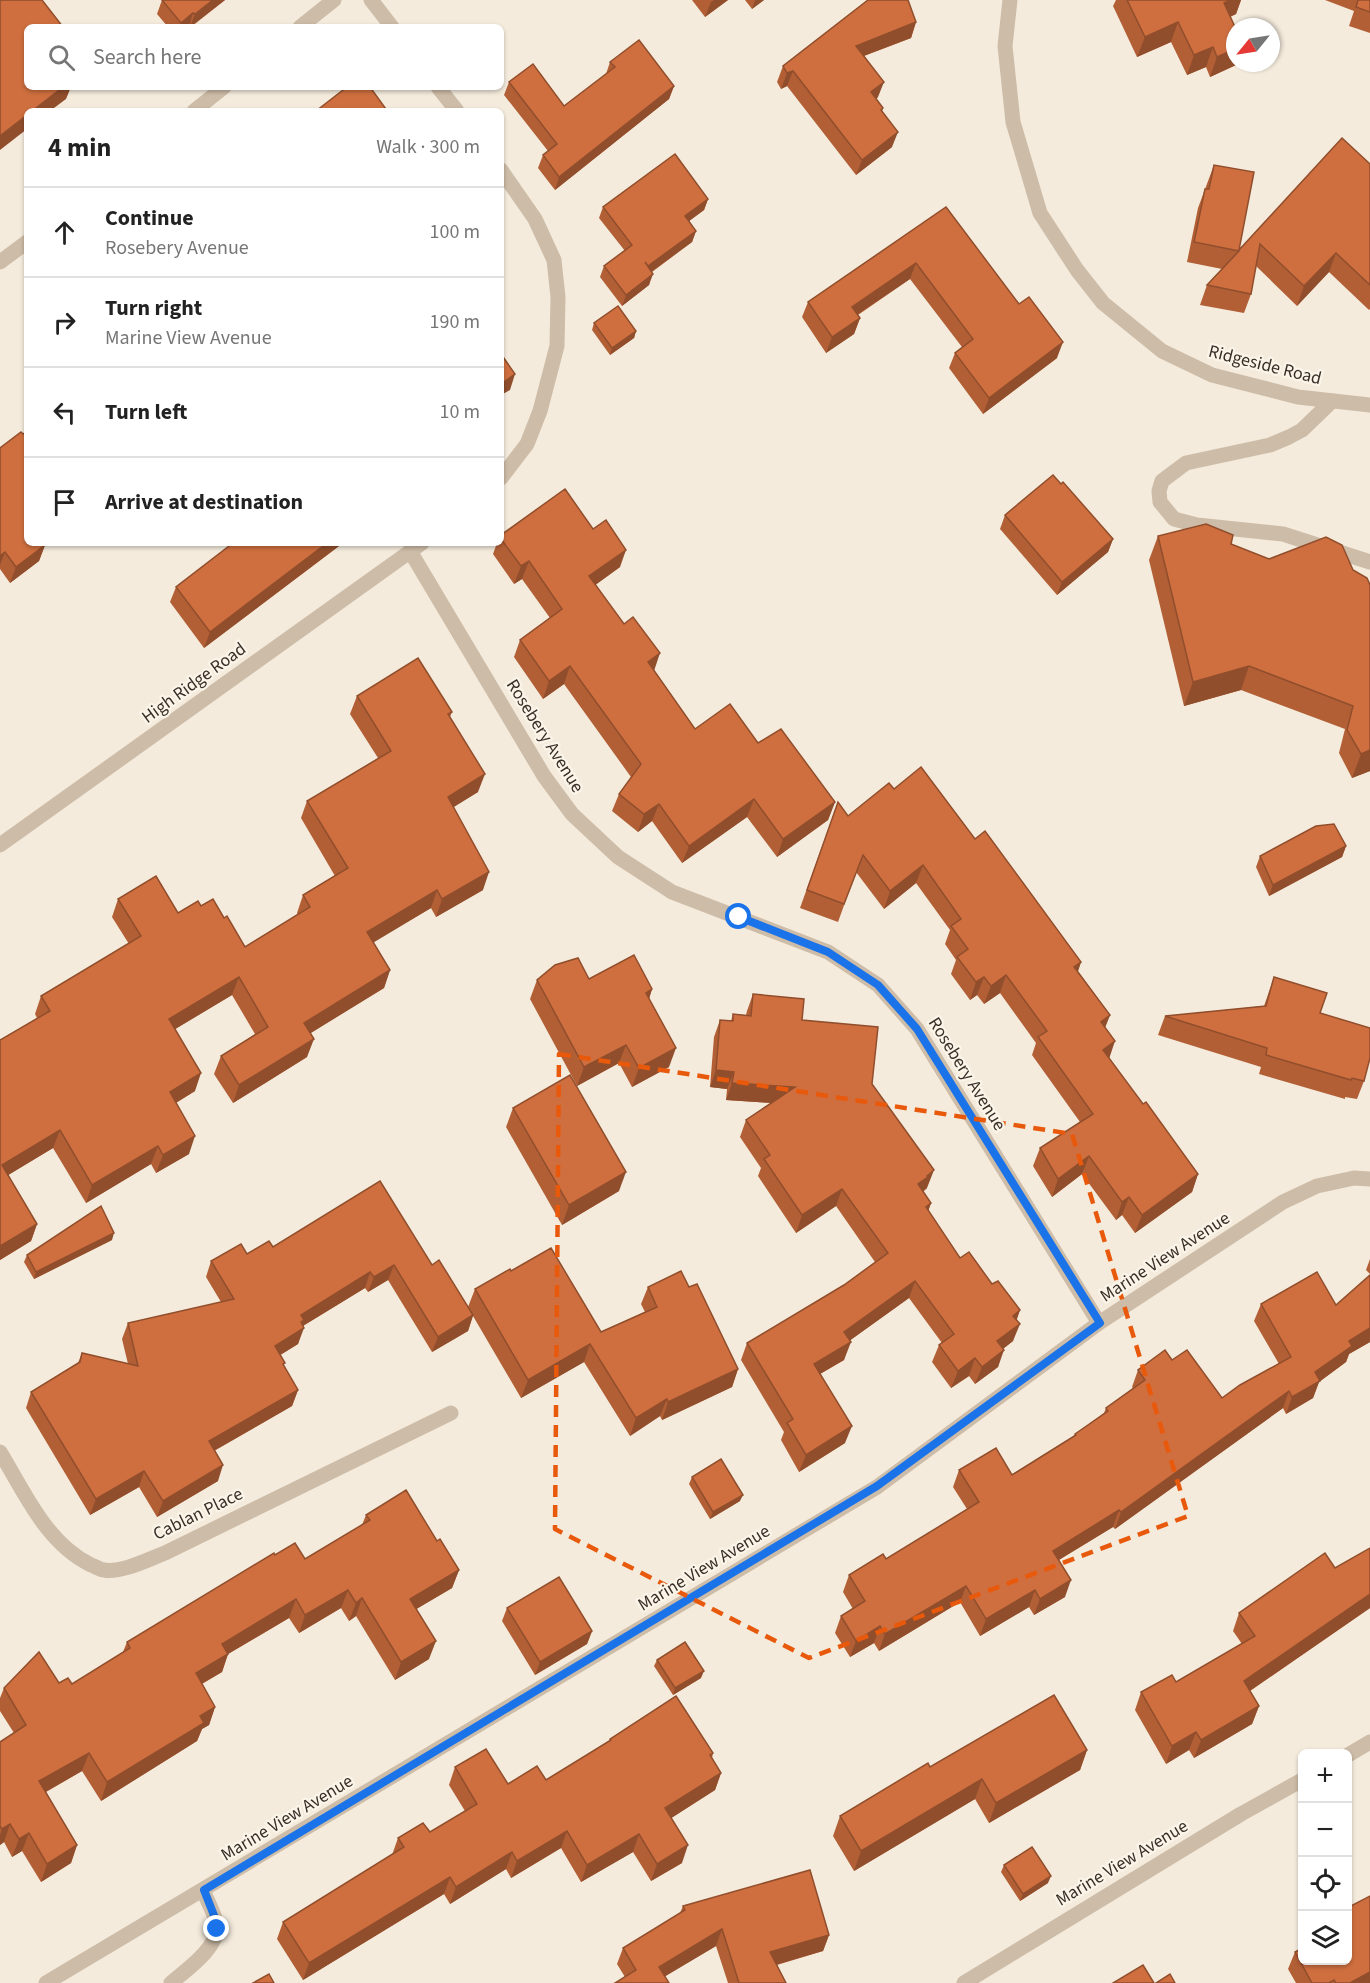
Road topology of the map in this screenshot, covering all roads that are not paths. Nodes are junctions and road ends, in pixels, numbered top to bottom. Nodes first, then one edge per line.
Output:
1 (333, 0) edge
2 (371, 0) edge
3 (1010, 0) edge
4 (304, 24) edge
5 (390, 24) edge
6 (220, 90) edge
7 (440, 90) edge
8 (198, 108) edge
9 (455, 108) edge
10 (504, 174) edge
11 (24, 244) edge
12 (0, 262) edge
13 (1332, 401) junction
14 (1370, 405) edge
15 (504, 474) edge
16 (416, 547) edge
17 (1370, 562) edge
18 (0, 845) edge
19 (1370, 1179) edge
20 (1100, 1323) junction
21 (451, 1413) dead end
22 (0, 1452) edge
23 (1370, 1742) edge
24 (1352, 1752) edge
25 (1298, 1782) edge
26 (204, 1890) junction
27 (46, 1983) edge
28 (171, 1983) edge
29 (964, 1983) edge

1 - 4 street
2 - 5 street
3 - 13 street, Ridgeside Road
6 - 8 street
7 - 9 street
10 - 15 street
11 - 12 street
13 - 14 street, Ridgeside Road
13 - 17 street
16 - 18 street, High Ridge Road
16 - 20 street, Rosebery Avenue
19 - 20 street, Marine View Avenue
20 - 26 street, Marine View Avenue
21 - 22 street, Cablan Place
23 - 24 street
25 - 29 street, Marine View Avenue
26 - 27 street, Marine View Avenue
26 - 28 street

